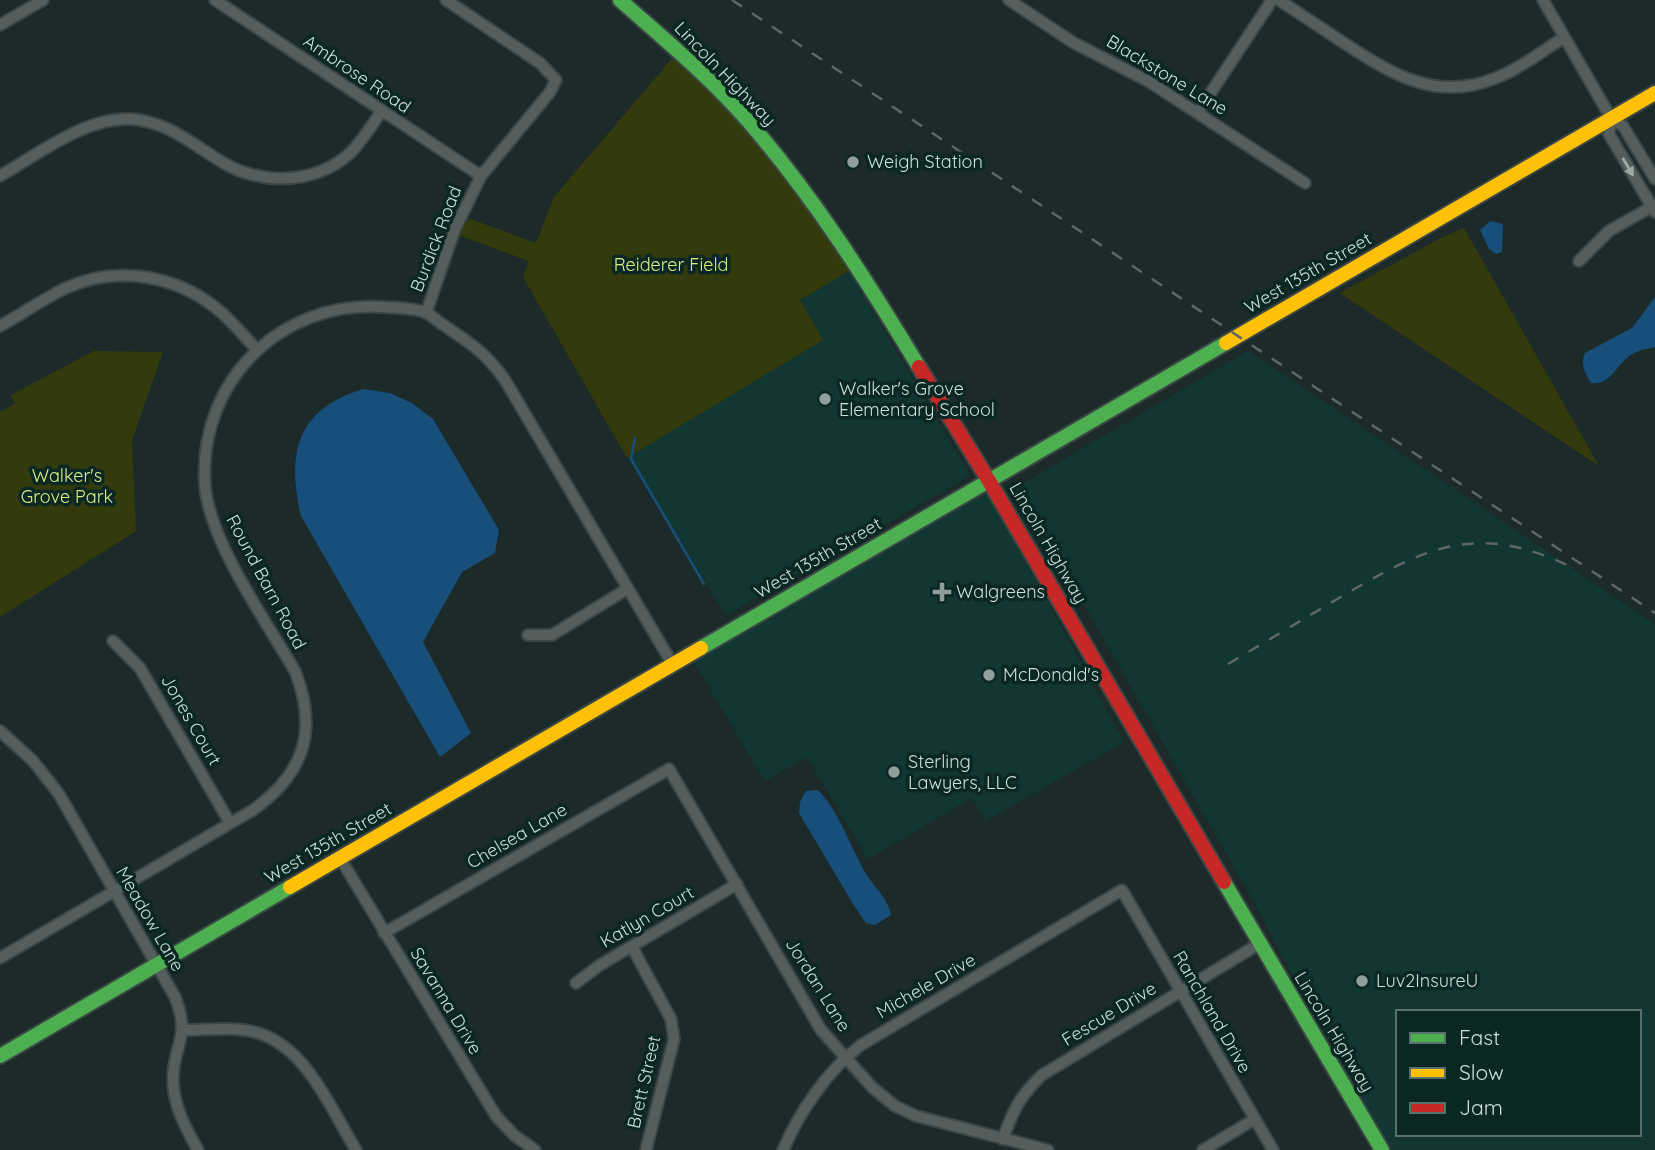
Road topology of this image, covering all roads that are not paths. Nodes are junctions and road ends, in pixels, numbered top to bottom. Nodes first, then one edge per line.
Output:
1 (43, 0) edge
2 (215, 0) edge
3 (446, 0) edge
4 (620, 0) edge
5 (1009, 0) edge
6 (1272, 0) edge
7 (1279, 0) edge
8 (1543, 0) edge
9 (0, 25) edge
10 (1563, 38) junction
11 (1655, 93) edge
12 (381, 112) junction
13 (1198, 112) junction
14 (1611, 118) junction
15 (0, 176) edge
16 (481, 176) junction
17 (1655, 179) edge
18 (1305, 183) dead end
19 (1654, 208) edge
20 (1579, 261) dead end
21 (426, 313) junction
22 (0, 326) edge
23 (257, 350) junction
24 (989, 481) junction
25 (628, 589) junction
26 (528, 635) dead end
27 (113, 641) dead end
28 (673, 665) junction
29 (0, 730) edge
30 (669, 769) joint
31 (230, 823) junction
32 (340, 858) junction
33 (737, 884) junction
34 (112, 890) junction
35 (1122, 890) joint
36 (384, 933) junction
37 (1259, 944) junction
38 (632, 947) junction
39 (1, 955) edge
40 (156, 965) junction
41 (576, 983) dead end
42 (1180, 991) junction
43 (183, 1030) junction
44 (0, 1056) edge
45 (844, 1058) junction
46 (1255, 1119) junction
47 (1003, 1139) junction
48 (198, 1150) edge
49 (356, 1150) edge
50 (535, 1150) edge
51 (646, 1150) edge
52 (783, 1150) edge
53 (1048, 1150) edge
54 (1203, 1150) edge
55 (1273, 1150) edge
56 (1382, 1150) edge

1 - 9 street
2 - 12 street, Ambrose Road
3 - 16 street, Burdick Road
4 - 24 street, Lincoln Highway
5 - 13 street, Blackstone Lane
6 - 13 street
7 - 10 street
8 - 10 street
10 - 14 street
11 - 14 street, West 135th Street
12 - 15 street
12 - 16 street, Ambrose Road
13 - 18 street, Blackstone Lane
14 - 17 street
14 -> 19 street
14 - 24 street, West 135th Street
16 - 21 street, Burdick Road
19 - 20 street
21 - 23 street, Round Barn Road
21 - 25 street, Round Barn Road
22 - 23 street
23 - 31 street, Round Barn Road
24 - 28 street, West 135th Street
24 - 37 street, Lincoln Highway
25 - 26 street
25 - 28 street, Round Barn Road
27 - 31 street, Jones Court
28 - 32 street, West 135th Street
29 - 34 street, Meadow Lane
30 - 33 street, Jordan Lane
30 - 36 street, Chelsea Lane
31 - 34 street, Round Barn Road
32 - 36 street, Savanna Drive
32 - 40 street, West 135th Street
33 - 38 street, Katlyn Court
33 - 45 street, Jordan Lane
34 - 39 street, Round Barn Road
34 - 40 street, Meadow Lane
35 - 42 street, Ranchland Drive
35 - 45 street, Michele Drive
36 - 50 street, Savanna Drive
37 - 42 street, Fescue Drive
37 - 56 street, Lincoln Highway
38 - 41 street, Katlyn Court
38 - 51 street, Brett Street
40 - 43 street, Meadow Lane
40 - 44 street, West 135th Street
42 - 46 street, Ranchland Drive
42 - 47 street, Fescue Drive
43 - 48 street, Meadow Lane
43 - 49 street
45 - 47 street, Jordan Lane
45 - 52 street, Michele Drive
46 - 54 street
46 - 55 street, Ranchland Drive
47 - 53 street, Jordan Lane

